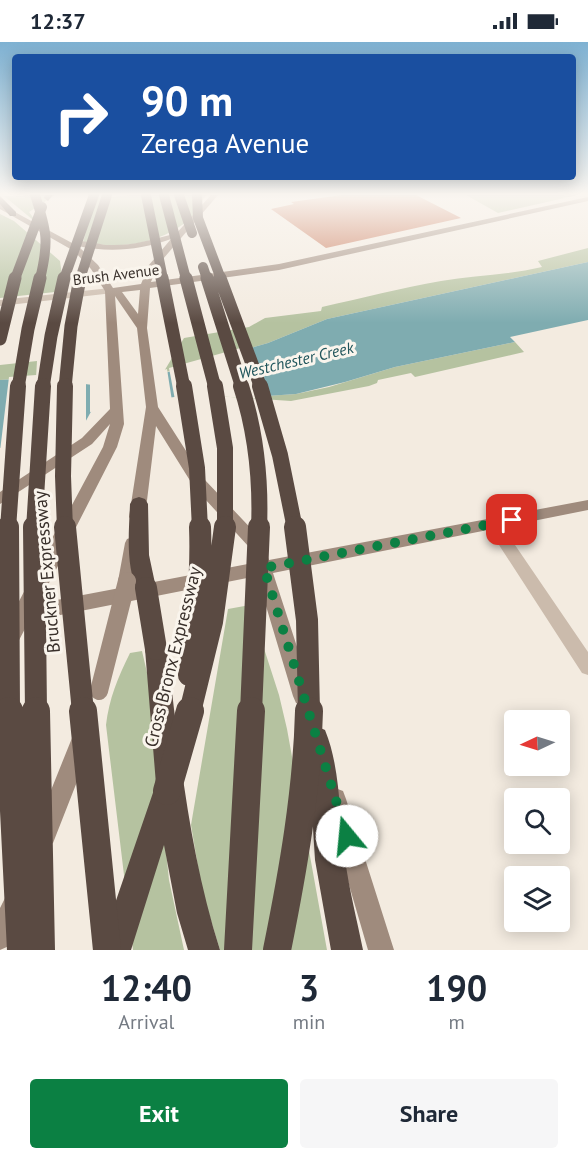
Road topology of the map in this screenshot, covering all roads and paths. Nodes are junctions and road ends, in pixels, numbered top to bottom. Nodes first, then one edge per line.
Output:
1 (28, 237) edge
2 (40, 237) edge
3 (47, 237) edge
4 (78, 237) edge
5 (92, 237) edge
6 (154, 237) edge
7 (170, 237) edge
8 (175, 237) edge
9 (184, 237) edge
10 (194, 237) edge
11 (205, 237) edge
12 (414, 237) edge
13 (62, 238) joint
14 (43, 272) junction
15 (146, 287) junction
16 (110, 291) junction
17 (0, 303) edge
18 (142, 328) junction
19 (0, 339) edge
20 (152, 407) junction
21 (117, 409) junction
22 (0, 499) edge
23 (139, 504) junction
24 (588, 505) edge
25 (493, 524) junction
26 (264, 568) junction
27 (0, 619) edge
28 (0, 662) edge
29 (588, 667) edge
30 (314, 730) junction
31 (166, 791) junction
32 (0, 937) edge
33 (21, 950) edge
34 (41, 950) edge
35 (106, 950) edge
36 (115, 950) edge
37 (204, 950) edge
38 (238, 950) edge
39 (277, 950) edge
40 (347, 950) edge
41 (381, 950) edge

1 - 19 highway, bridge
2 - 14 highway, bridge
3 - 14 highway, bridge
4 - 34 highway, Bruckner Expressway, bridge
5 - 35 highway, Bruckner Expressway, bridge
6 - 31 highway, bridge
7 - 13 main road
8 - 31 highway, Cross Bronx Expressway, bridge
9 - 15 main road
10 - 38 highway, bridge
11 - 39 highway, bridge
12 - 15 main road, Brush Avenue
13 - 16 main road
14 - 33 highway, bridge
15 - 16 main road, Brush Avenue
15 - 18 main road
16 - 17 street, Brush Avenue
16 - 18 main road
16 - 21 main road
18 - 20 main road
20 - 23 main road
20 - 26 main road
21 - 22 main road
21 - 28 main road, bridge
23 - 32 main road, bridge
23 - 37 highway, bridge
24 - 25 main road
25 - 26 main road
25 - 29 street
26 - 27 main road
26 - 30 main road
30 - 40 highway
30 - 41 main road
31 - 36 highway, Cross Bronx Expressway

